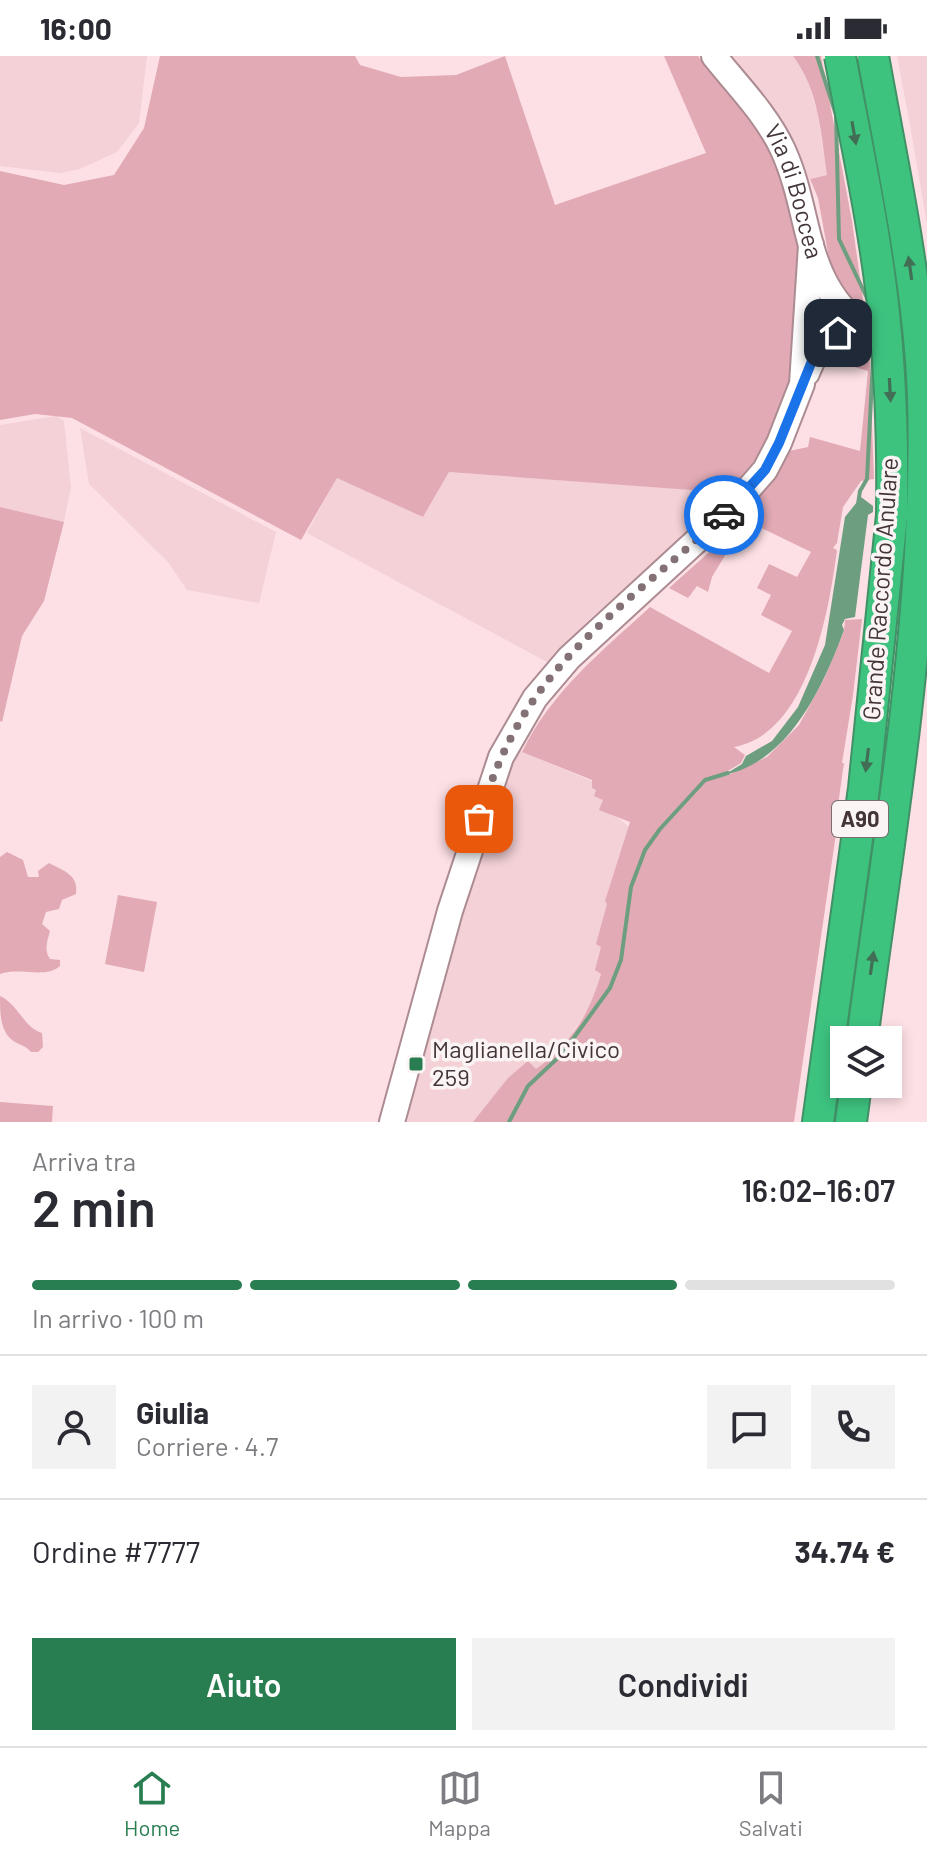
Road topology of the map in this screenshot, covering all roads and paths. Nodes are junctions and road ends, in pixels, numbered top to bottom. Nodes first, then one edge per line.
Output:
1 (714, 56) edge
2 (840, 56) edge
3 (873, 56) edge
4 (811, 245) junction
5 (802, 384) junction
6 (927, 687) edge
7 (888, 855) junction
8 (864, 1026) edge
9 (854, 1098) edge
10 (392, 1122) edge
11 (818, 1122) edge
12 (851, 1122) edge

1 - 4 main road, Via di Boccea
2 -> 11 highway, Grande Raccordo Anulare / A90, bridge
7 -> 3 highway, Grande Raccordo Anulare / A90, bridge
4 - 5 main road
4 - 5 main road, Via di Boccea
5 - 10 main road, Via di Boccea
6 - 7 highway
8 -> 7 highway, Grande Raccordo Anulare / A90
9 - 12 highway

